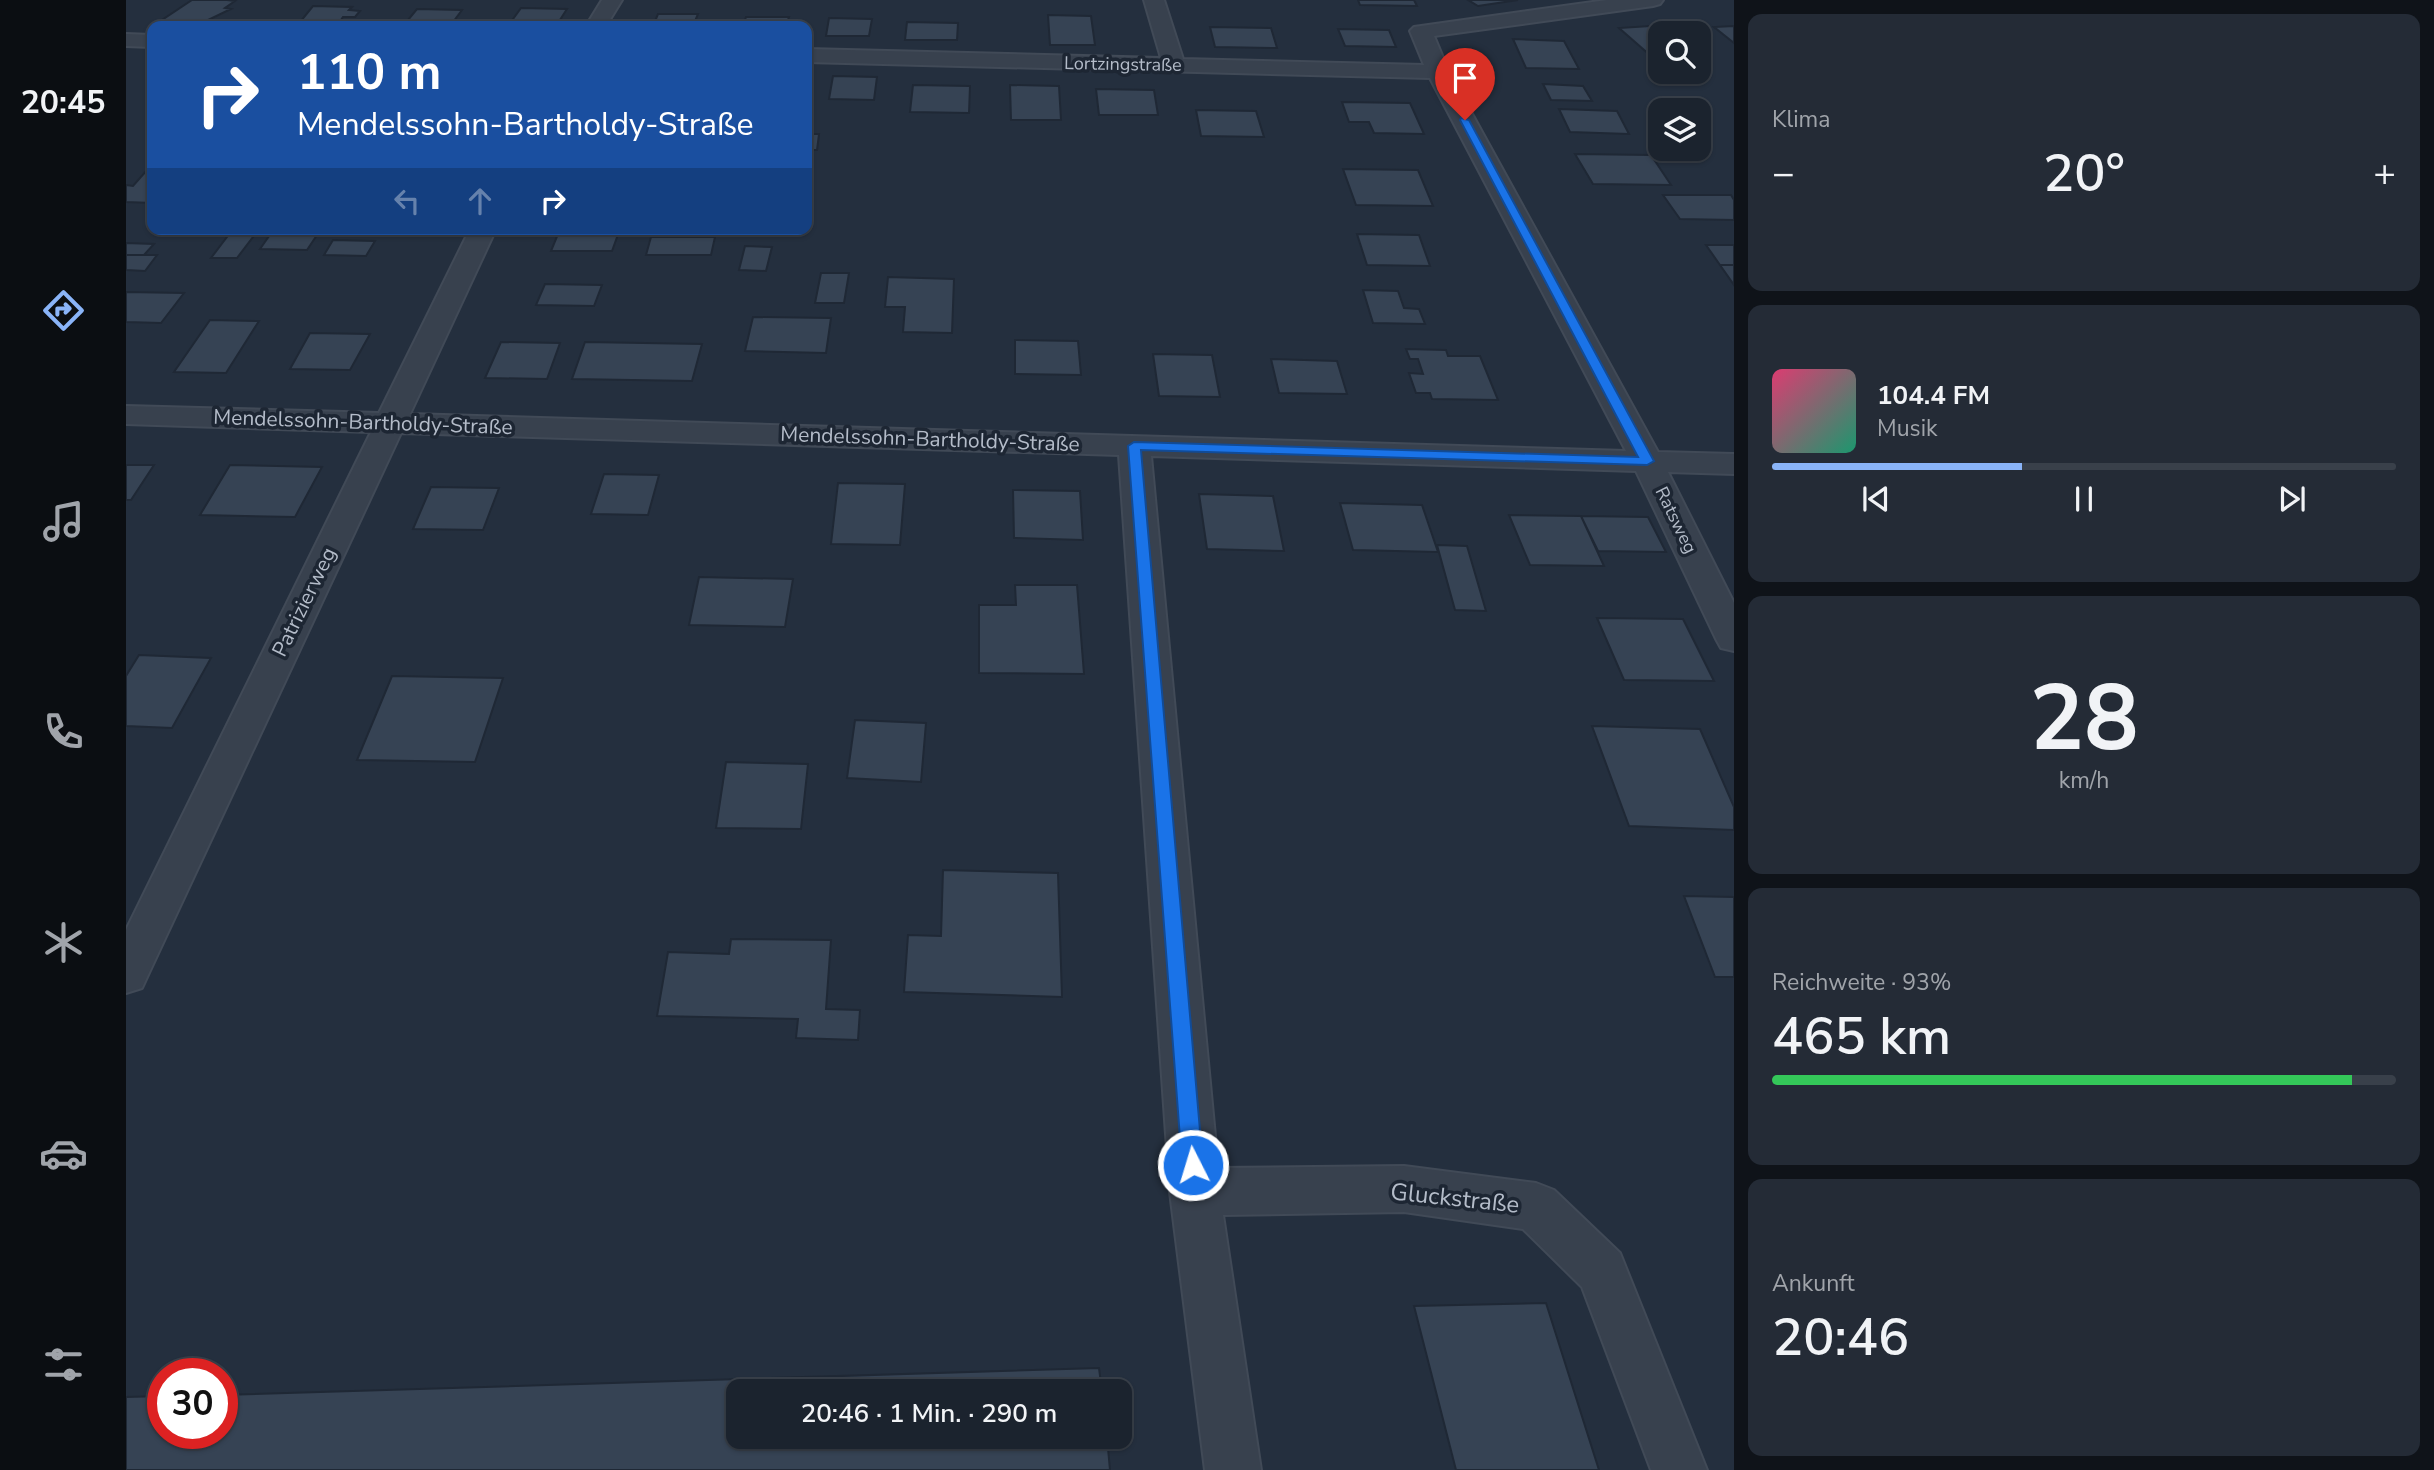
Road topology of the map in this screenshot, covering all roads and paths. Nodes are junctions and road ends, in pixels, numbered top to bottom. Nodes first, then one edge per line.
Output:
1 (612, 0) edge
2 (1154, 0) edge
3 (1653, 0) edge
4 (599, 21) edge
5 (126, 40) edge
6 (147, 41) edge
7 (812, 56) edge
8 (1174, 65) junction
9 (1438, 72) junction
10 (480, 235) edge
11 (126, 415) edge
12 (391, 422) junction
13 (1134, 446) junction
14 (1647, 461) junction
15 (1734, 464) edge
16 (1734, 639) edge
17 (126, 975) edge
18 (1195, 1192) junction
19 (1233, 1470) edge
20 (1679, 1470) edge

1 - 4 street
2 - 8 street
3 - 9 street, Ratsweg
5 - 6 street
7 - 8 street, Lortzingstraße
8 - 9 street, Lortzingstraße
9 - 14 street, Ratsweg
10 - 12 street, Patrizierweg
11 - 12 street, Mendelssohn-Bartholdy-Straße
12 - 13 street, Mendelssohn-Bartholdy-Straße
12 - 17 street, Patrizierweg
13 - 14 street, Mendelssohn-Bartholdy-Straße
13 - 18 street
14 - 15 street, Mendelssohn-Bartholdy-Straße
14 - 16 street, Ratsweg
18 - 19 street
18 - 20 street, Gluckstraße

